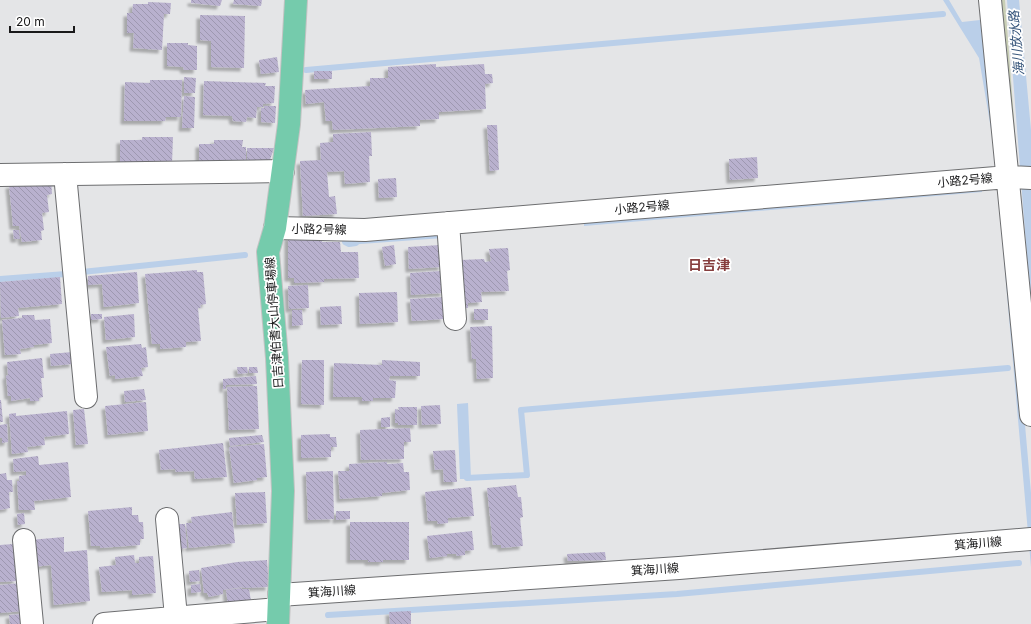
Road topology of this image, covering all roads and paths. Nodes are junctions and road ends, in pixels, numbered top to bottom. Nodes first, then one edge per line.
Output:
1 (296, 0) edge
2 (990, 0) edge
3 (283, 171) junction
4 (65, 174) junction
5 (0, 175) edge
6 (1018, 177) edge
7 (448, 223) junction
8 (275, 228) junction
9 (455, 319) dead end
10 (86, 397) dead end
11 (1031, 415) edge
12 (167, 520) dead end
13 (1031, 539) edge
14 (24, 540) dead end
15 (278, 609) edge
16 (176, 617) junction
17 (32, 624) edge
18 (104, 624) edge

1 - 3 main road, 日吉津伯耆大山停車場線
2 - 6 street
3 - 4 street
3 - 8 main road, 日吉津伯耆大山停車場線
4 - 5 street
4 - 10 street
6 - 7 street, 小路2号線
6 - 11 street
7 - 8 street, 小路2号線
7 - 9 street
8 - 15 main road, 日吉津伯耆大山停車場線
12 - 16 street
13 - 15 street, 箕海川線
14 - 17 street
15 - 16 street, 箕海川線
16 - 18 street, 箕海川線

